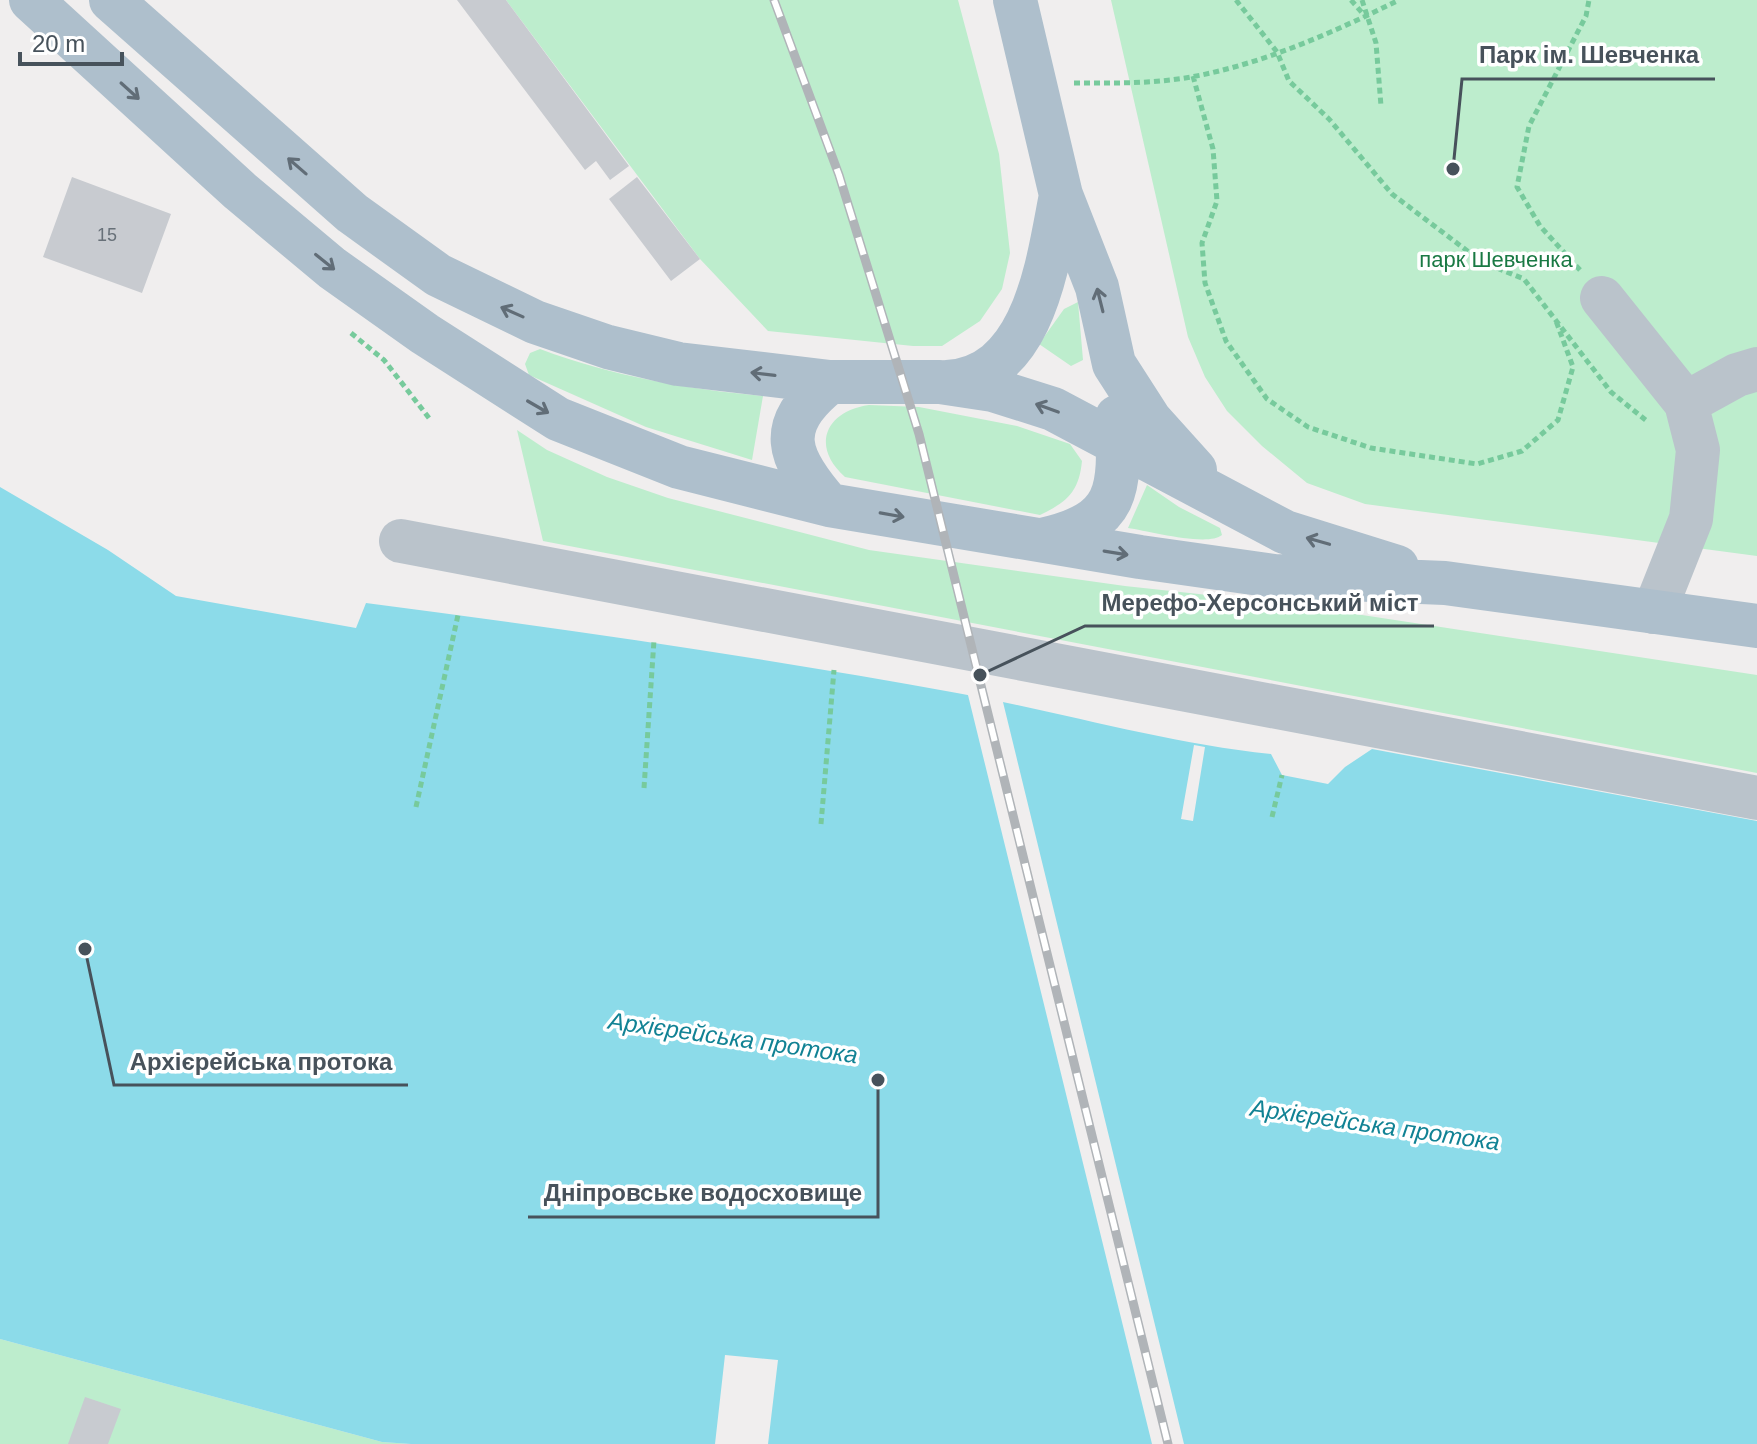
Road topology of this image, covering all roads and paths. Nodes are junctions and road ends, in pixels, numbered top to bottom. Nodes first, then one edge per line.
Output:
1 (31, 0) edge
2 (111, 0) edge
3 (1015, 0) edge
4 (1236, 0) edge
5 (1351, 0) edge
6 (1362, 0) edge
7 (1399, 0) edge
8 (1589, 0) edge
9 (1365, 17) junction
10 (1277, 52) junction
11 (1193, 76) junction
12 (1037, 83) junction
13 (1381, 106) dead end
14 (1061, 195) junction
15 (1602, 298) joint
16 (1556, 321) junction
17 (1114, 364) junction
18 (1757, 369) edge
19 (830, 382) junction
20 (940, 382) junction
21 (1686, 403) junction
22 (1118, 441) junction
23 (1697, 463) junction
24 (1229, 502) junction
25 (829, 505) junction
26 (401, 541) dead end
27 (1039, 541) junction
28 (1445, 583) junction
29 (1654, 612) junction
30 (458, 615) dead end
31 (1757, 626) edge
32 (654, 640) dead end
33 (834, 670) dead end
34 (1282, 775) dead end
35 (644, 788) dead end
36 (1757, 798) edge
37 (416, 807) dead end
38 (1272, 817) dead end
39 (821, 824) dead end

1 -> 25 main road
19 -> 2 main road
3 - 12 main road
4 - 10 path
5 - 9 path
6 - 9 path
7 - 9 path
8 - 15 path
9 - 10 path
9 - 13 path
10 - 11 path
10 - 16 path
11 - 12 path
11 - 16 path
12 - 14 main road
17 -> 14 main road
14 - 20 main road
15 - 21 street
16 - 23 path
17 - 22 main road
17 - 24 main road
18 - 21 street
19 - 20 main road
19 - 25 main road
22 -> 20 main road
21 - 23 street
22 - 24 main road
22 - 27 main road
23 - 29 street
28 -> 24 main road
25 -> 27 main road
26 - 36 street
27 -> 28 main road
28 - 29 main road
29 - 31 main road
30 - 37 path
32 - 35 path
33 - 39 path
34 - 38 path

